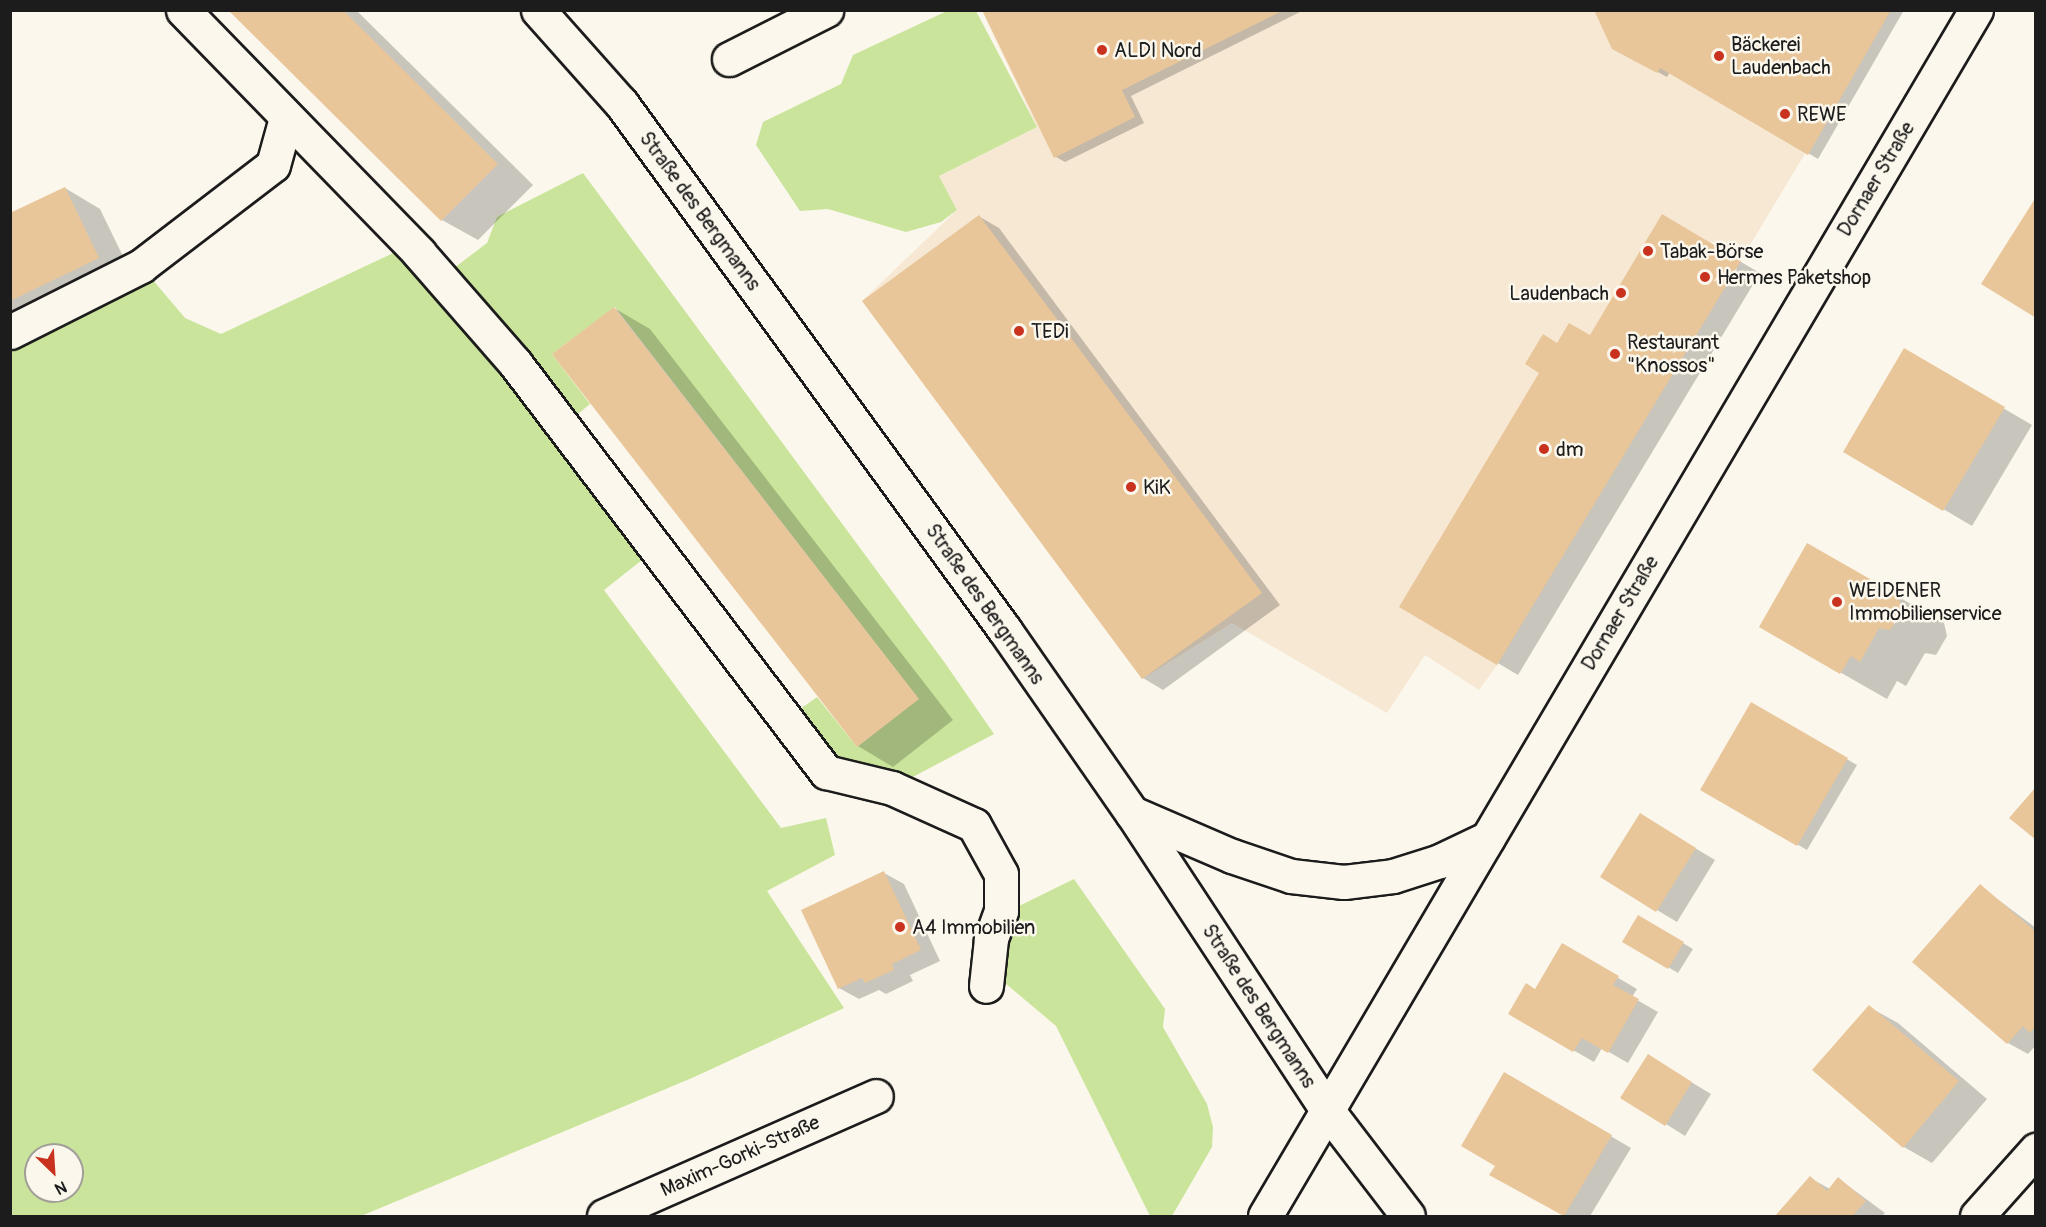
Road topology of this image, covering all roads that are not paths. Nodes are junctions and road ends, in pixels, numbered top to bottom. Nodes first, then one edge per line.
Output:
1 (183, 10) edge
2 (537, 10) edge
3 (826, 10) edge
4 (1976, 10) edge
5 (729, 59) dead end
6 (286, 118) junction
7 (10, 332) edge
8 (1132, 813) junction
9 (1488, 837) junction
10 (987, 986) dead end
11 (876, 1096) dead end
12 (1327, 1110) junction
13 (2036, 1150) edge
14 (604, 1216) edge
15 (1265, 1216) edge
16 (1408, 1216) edge
17 (1977, 1216) edge

1 - 6 street
2 - 8 street, Straße des Bergmanns
3 - 5 street
4 - 9 street, Dornaer Straße
6 - 7 street
6 - 10 street
8 - 9 street
8 - 12 street, Straße des Bergmanns
9 - 12 street, Dornaer Straße
11 - 14 street, Maxim-Gorki-Straße
12 - 15 street, Dornaer Straße
12 - 16 street, Straße des Bergmanns
13 - 17 street

